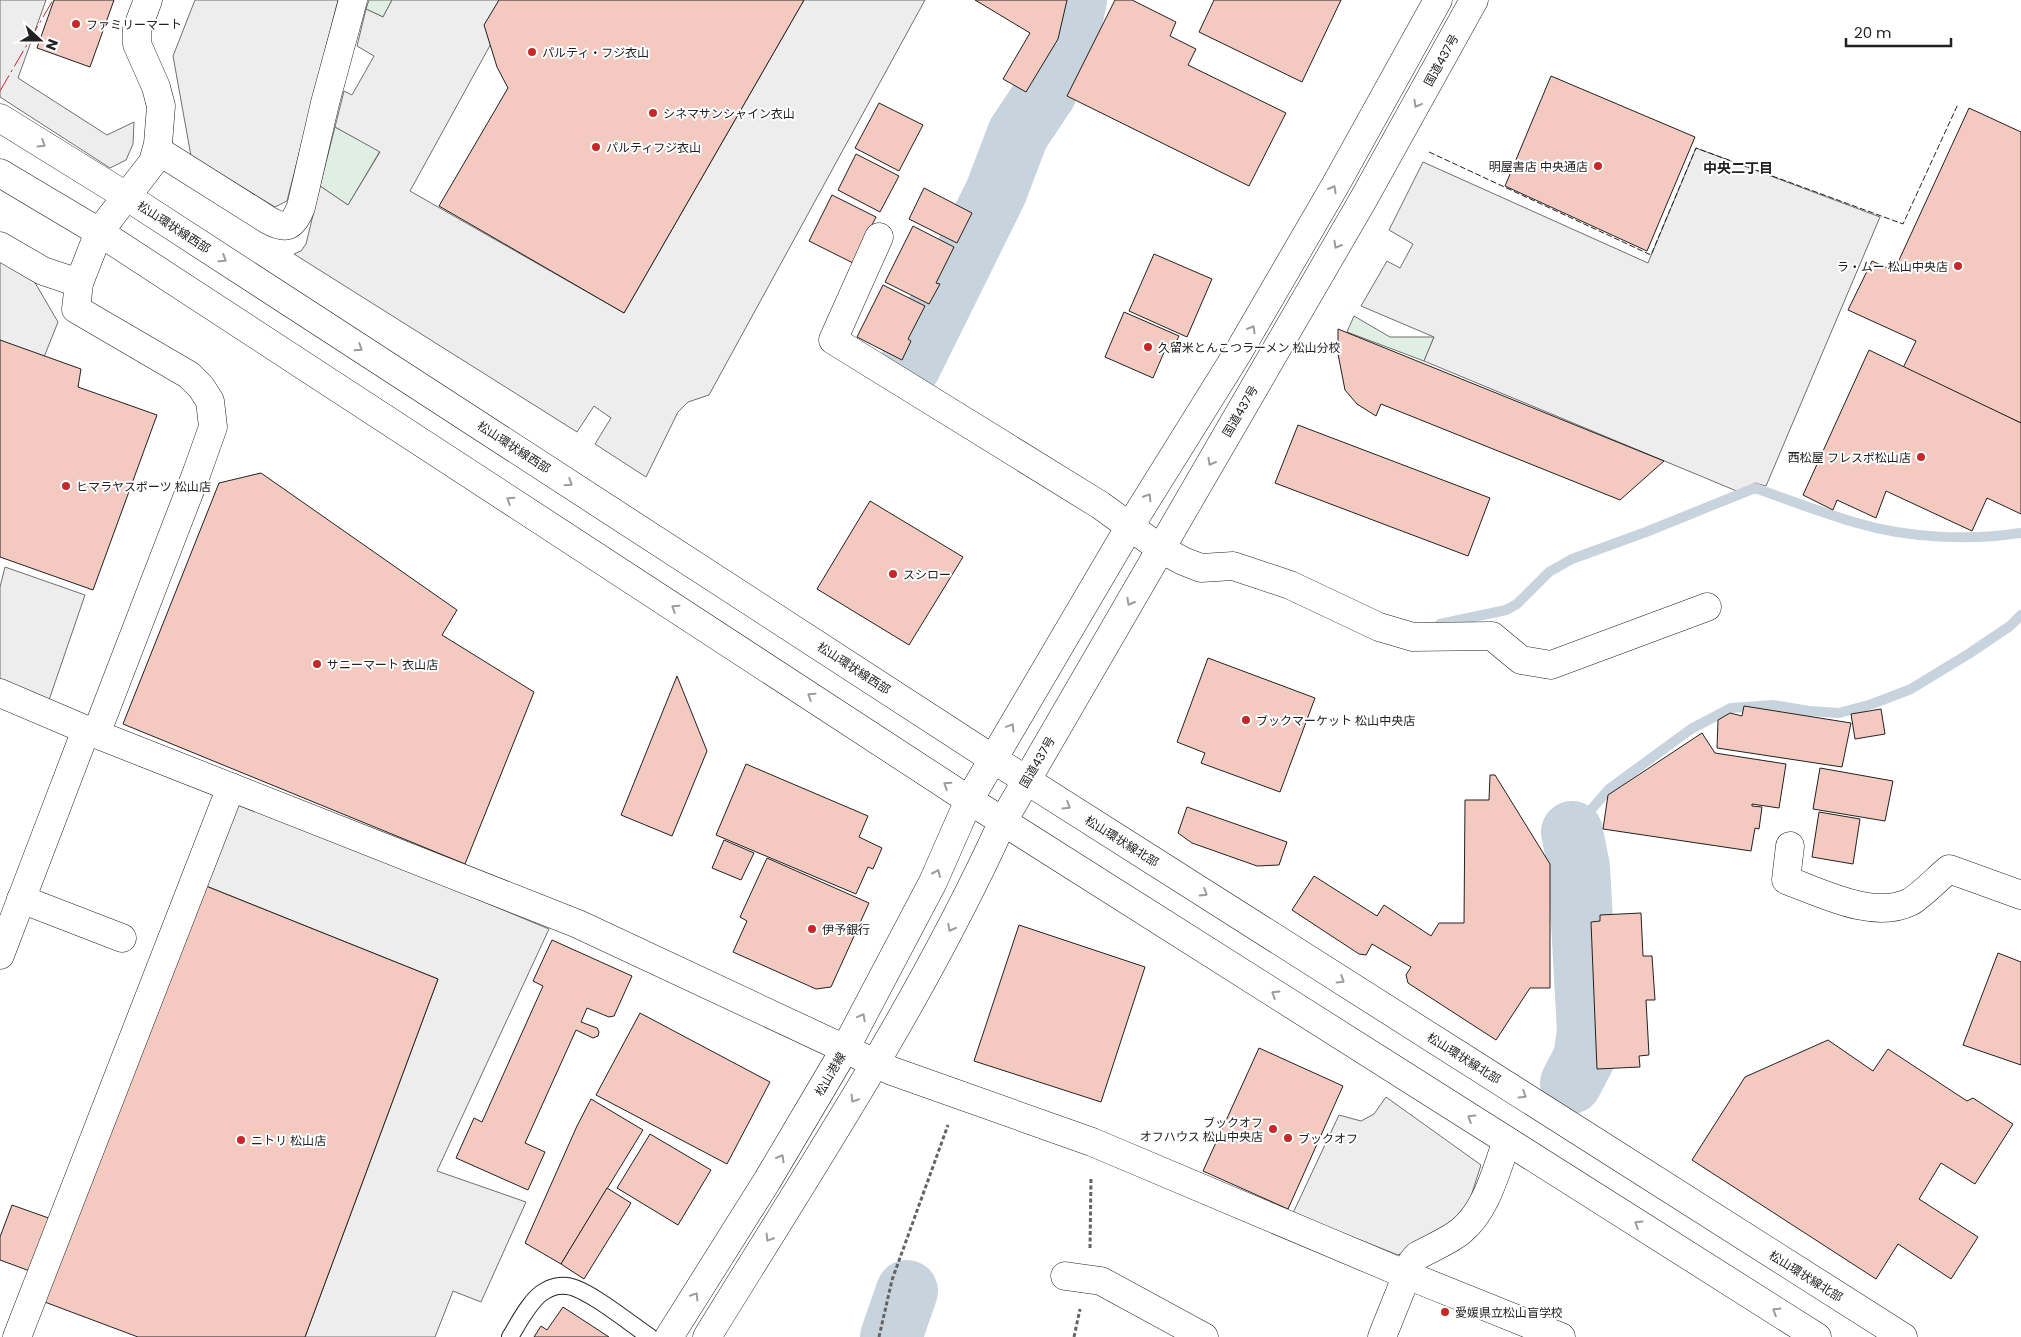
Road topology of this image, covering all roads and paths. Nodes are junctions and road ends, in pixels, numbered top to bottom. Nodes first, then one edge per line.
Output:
1 (148, 0) edge
2 (353, 0) edge
3 (1438, 0) edge
4 (1474, 0) edge
5 (0, 118) edge
6 (157, 150) junction
7 (0, 173) edge
8 (126, 196) junction
9 (99, 232) junction
10 (879, 237) dead end
11 (0, 246) edge
12 (79, 283) junction
13 (1130, 526) junction
14 (1161, 549) junction
15 (1707, 607) dead end
16 (0, 693) edge
17 (91, 732) junction
18 (993, 759) junction
19 (1026, 780) junction
20 (231, 787) junction
21 (970, 800) junction
22 (1003, 821) junction
23 (1790, 846) dead end
24 (2021, 895) edge
25 (21, 900) junction
26 (122, 938) dead end
27 (0, 955) edge
28 (845, 1049) junction
29 (876, 1063) junction
30 (960, 1094) junction
31 (1507, 1141) junction
32 (1092, 1142) junction
33 (1406, 1275) junction
34 (1075, 1278) junction
35 (17, 1337) edge
36 (510, 1337) edge
37 (650, 1337) edge
38 (669, 1337) edge
39 (707, 1337) edge
40 (879, 1337) edge
41 (1074, 1337) edge
42 (1204, 1337) edge
43 (1382, 1337) edge
44 (1561, 1337) edge
45 (1817, 1337) edge
46 (1903, 1337) edge

1 - 6 main road
2 - 6 main road
13 -> 3 main road
4 -> 14 main road, 国道437号
5 -> 8 main road, 松山環状線西部
6 - 8 main road
7 - 9 main road
8 - 9 main road
8 -> 18 main road, 松山環状線西部
9 - 12 main road
21 -> 9 main road
10 - 13 main road
11 - 12 main road
12 - 17 main road
13 - 14 main road
18 -> 13 main road
14 - 15 main road
14 -> 19 main road, 国道437号
16 - 17 main road
17 - 20 main road
17 - 25 main road
18 - 19 main road, 松山環状線西部
18 - 21 main road
19 - 22 main road, 国道437号
19 -> 46 main road, 松山環状線北部
20 - 28 main road
20 - 35 main road
21 - 22 main road
28 -> 21 main road, 松山港線
22 -> 29 main road
31 -> 22 main road
23 - 24 main road
25 - 26 main road
25 - 27 main road
28 - 29 main road
38 -> 28 main road, 松山港線
29 - 30 main road
29 -> 39 main road
30 - 32 main road
30 - 40 path
31 - 33 main road
45 -> 31 main road
32 - 33 main road
32 - 34 path
33 - 43 main road
33 - 44 main road
34 - 41 path
34 - 42 main road
36 - 37 lane

